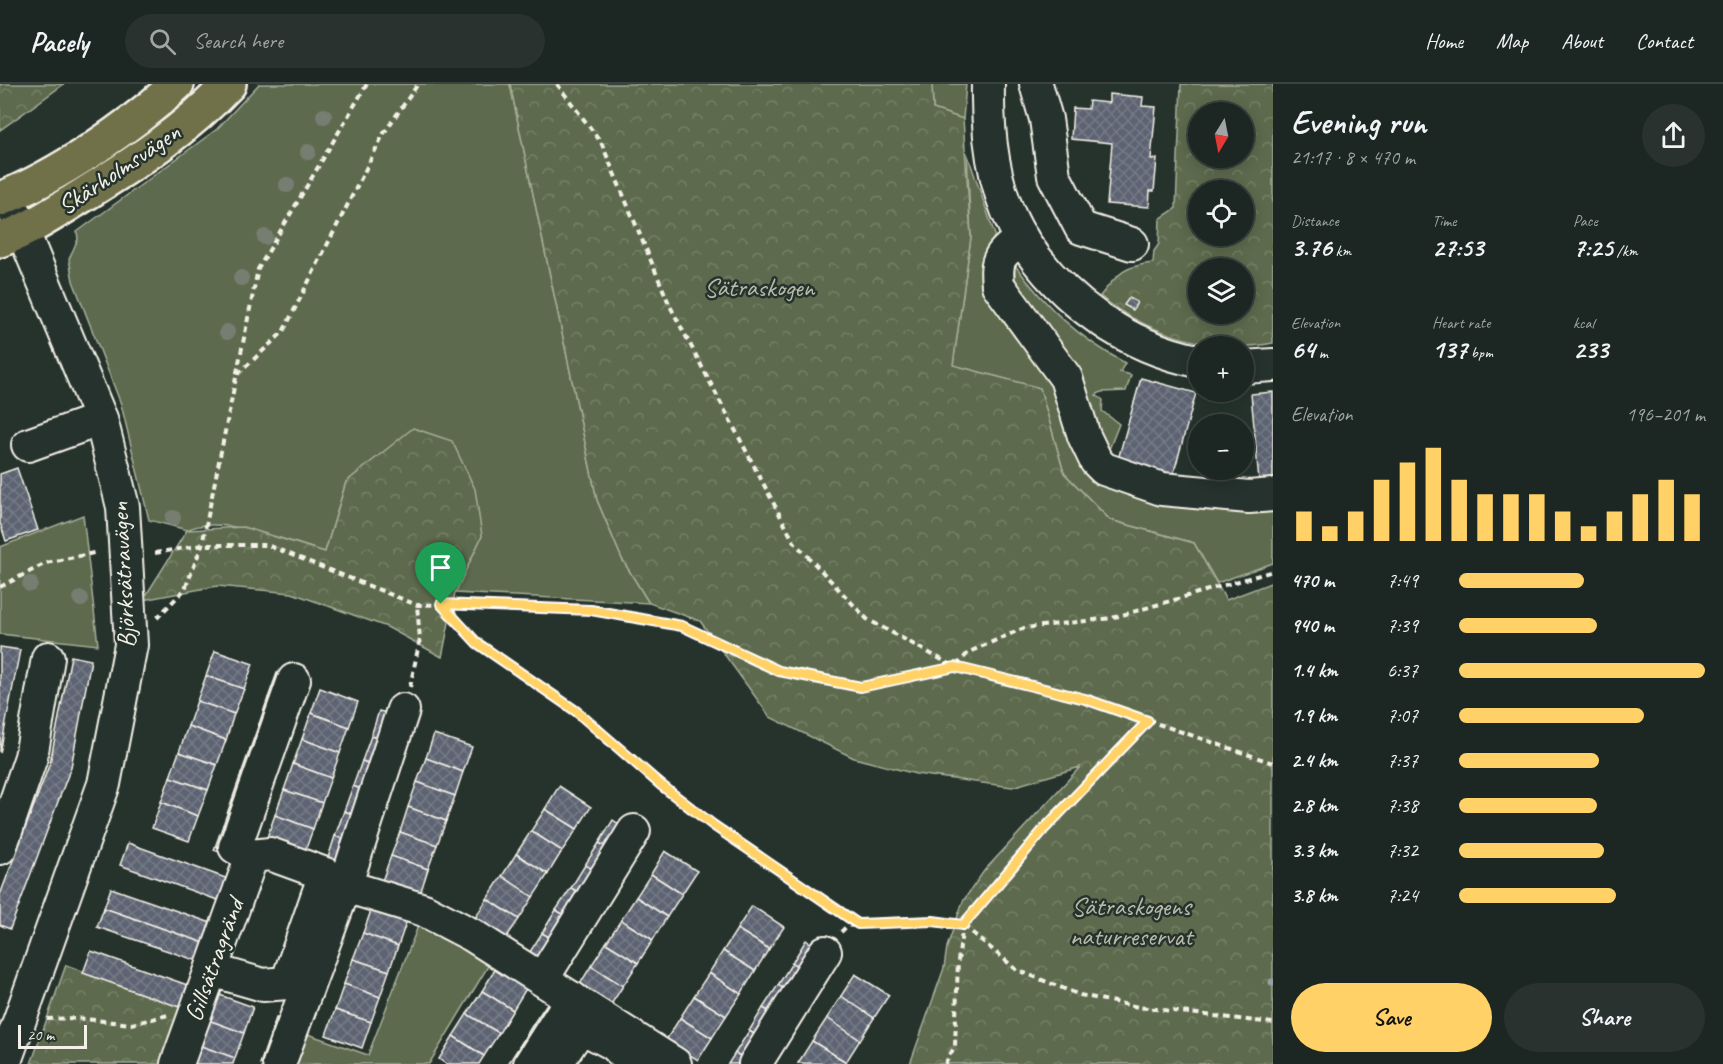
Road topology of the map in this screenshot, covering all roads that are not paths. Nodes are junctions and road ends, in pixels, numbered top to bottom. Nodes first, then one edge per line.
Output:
1 (177, 84) edge
2 (229, 84) edge
3 (988, 84) edge
4 (1036, 84) edge
5 (4, 197) edge
6 (11, 236) edge
7 (1022, 238) junction
8 (1132, 244) dead end
9 (1188, 358) edge
10 (1273, 364) edge
11 (1254, 366) edge
12 (100, 419) junction
13 (28, 445) dead end
14 (1273, 495) edge
15 (48, 658) dead end
16 (294, 680) dead end
17 (403, 710) road end
18 (634, 831) dead end
19 (0, 849) edge
20 (252, 856) junction
21 (335, 880) junction
22 (825, 952) road end
23 (211, 970) junction
24 (543, 978) junction
25 (572, 998) junction
26 (4, 1064) edge
27 (177, 1064) edge
28 (279, 1064) edge
29 (530, 1064) edge
30 (556, 1064) edge
31 (633, 1064) edge
32 (675, 1064) edge
33 (755, 1064) edge

1 - 5 main road, Skärholmsvägen
2 - 6 main road, Skärholmsvägen
3 - 7 street
4 - 8 street
5 - 6 street, Björksätravägen
6 - 12 street, Björksätravägen
7 - 9 street
7 - 14 street
10 - 11 street
12 - 13 street
12 - 26 street, Björksätravägen
15 - 19 street
16 - 20 street
17 - 21 street
18 - 24 street
20 - 21 street
20 - 23 street, Gillsätragränd
21 - 23 street
21 - 24 street
21 - 28 street
22 - 33 street
23 - 27 street, Gillsätragränd
24 - 25 street
25 - 29 street
25 - 32 street
30 - 31 street

